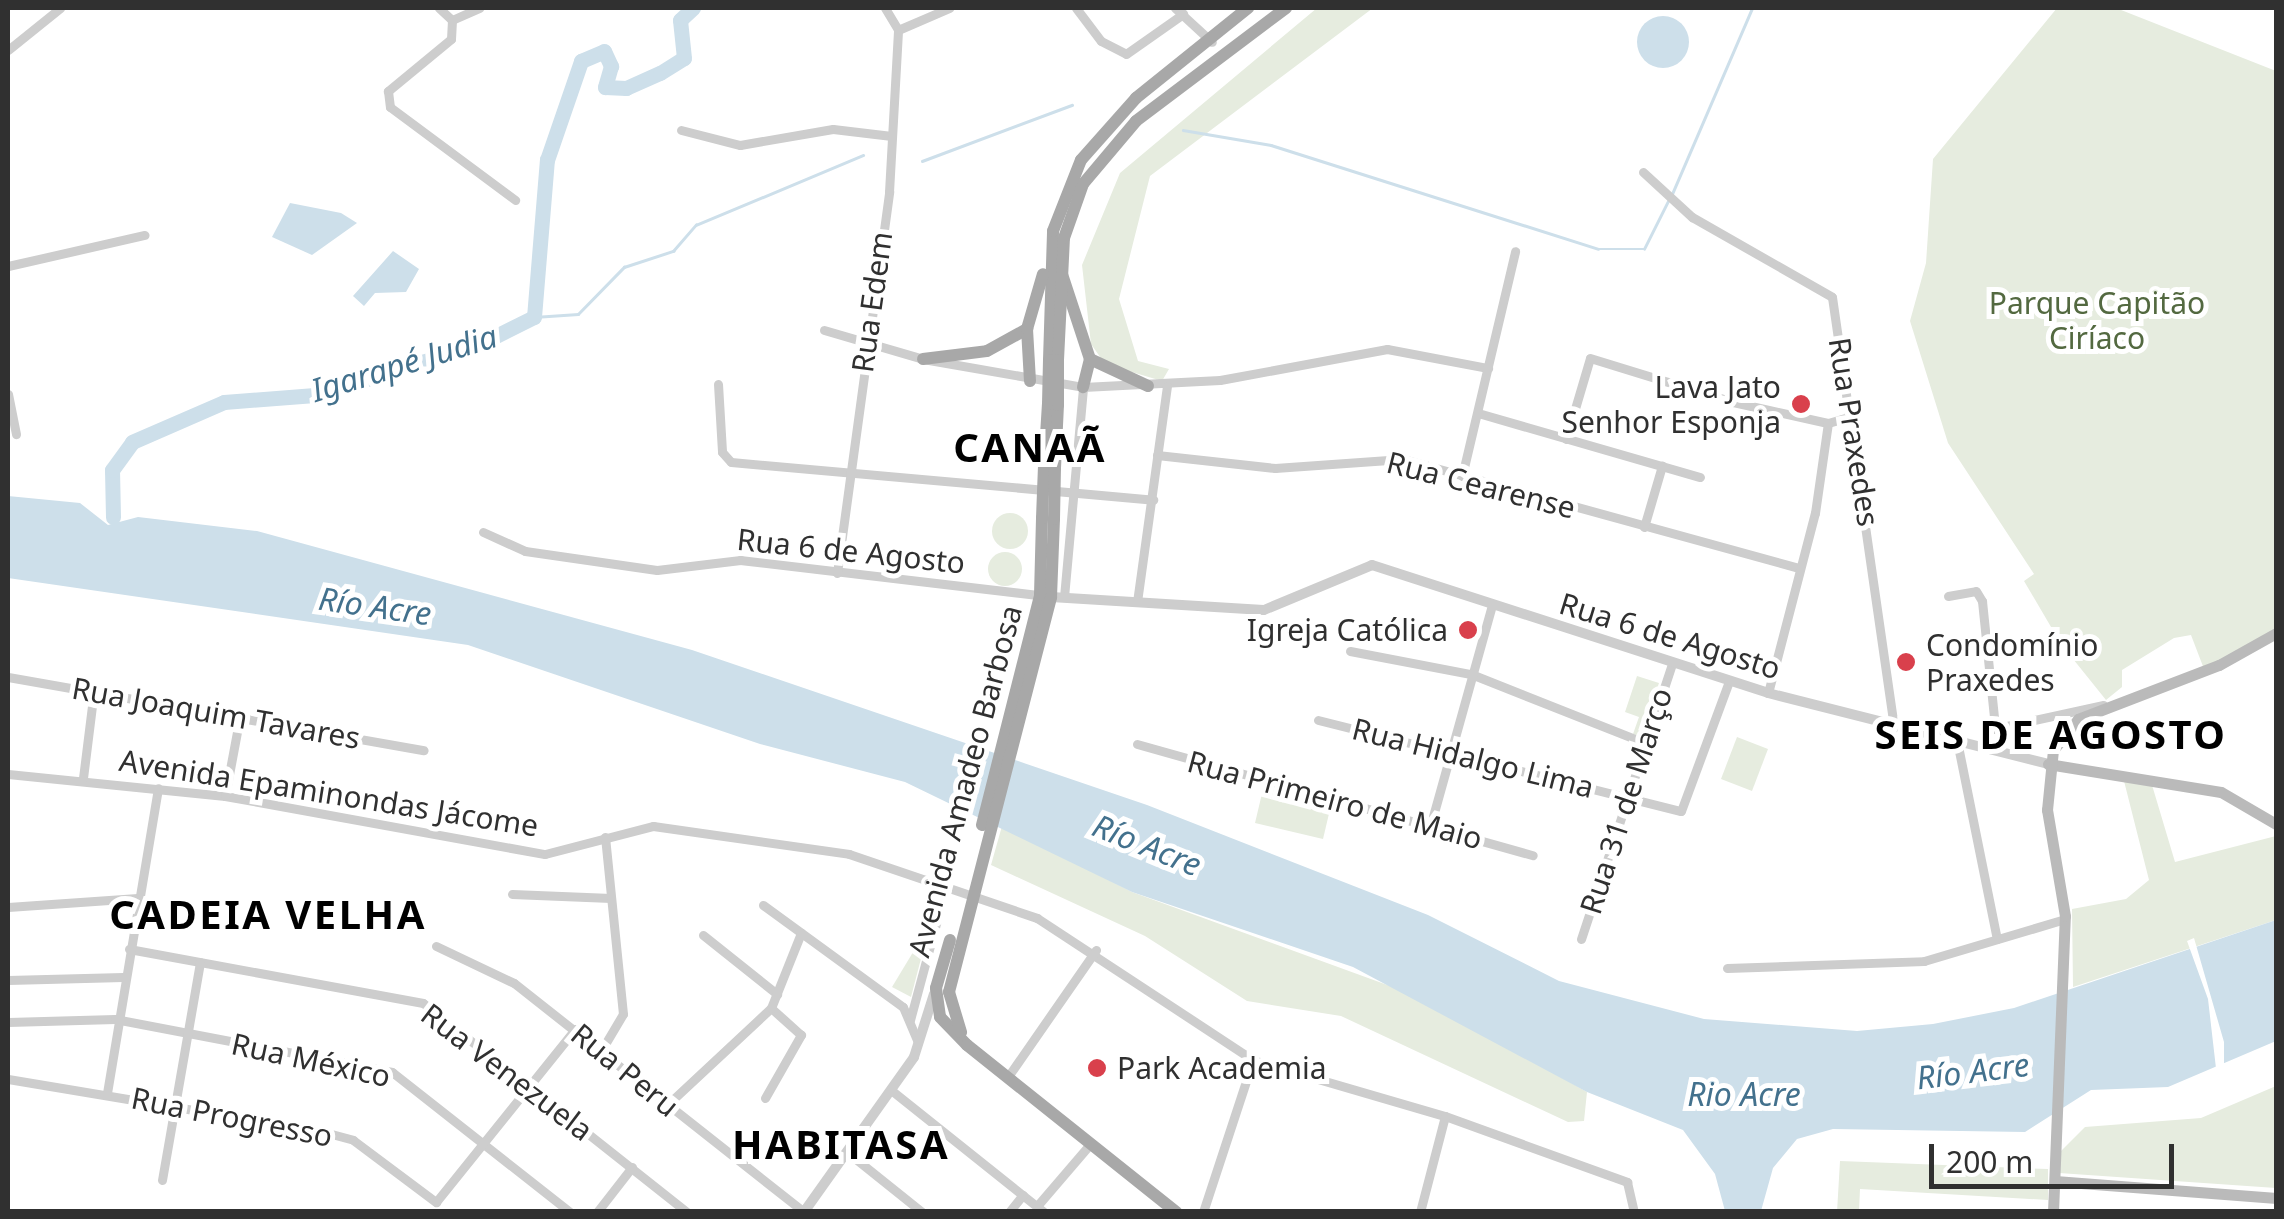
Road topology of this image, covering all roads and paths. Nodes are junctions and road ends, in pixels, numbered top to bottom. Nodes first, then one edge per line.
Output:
1 (60, 8) edge
2 (439, 8) edge
3 (478, 8) edge
4 (885, 8) edge
5 (949, 8) edge
6 (1076, 8) edge
7 (1248, 8) edge
8 (1286, 8) edge
9 (1179, 10) edge
10 (452, 20) junction
11 (898, 30) junction
12 (1212, 42) junction
13 (8, 50) edge
14 (681, 130) dead end
15 (892, 136) junction
16 (1643, 172) dead end
17 (515, 200) dead end
18 (145, 235) dead end
19 (1516, 251) dead end
20 (1054, 263) junction
21 (8, 266) edge
22 (1028, 328) junction
23 (824, 330) dead end
24 (865, 342) junction
25 (923, 359) junction
26 (1090, 359) junction
27 (1488, 368) junction
28 (1030, 381) junction
29 (718, 384) dead end
30 (1148, 386) junction
31 (1167, 386) junction
32 (1084, 387) junction
33 (8, 394) edge
34 (1478, 412) junction
35 (1849, 417) junction
36 (1828, 423) junction
37 (16, 434) dead end
38 (1566, 439) junction
39 (1158, 455) junction
40 (1662, 466) junction
41 (850, 471) junction
42 (1462, 476) junction
43 (1700, 477) dead end
44 (1070, 493) junction
45 (1152, 500) junction
46 (1644, 527) junction
47 (483, 532) dead end
48 (1799, 568) junction
49 (837, 573) junction
50 (1052, 596) junction
51 (1948, 596) dead end
52 (1137, 602) junction
53 (1492, 606) junction
54 (2276, 633) edge
55 (1350, 652) dead end
56 (1672, 664) junction
57 (1471, 674) junction
58 (8, 678) edge
59 (1729, 681) junction
60 (94, 690) junction
61 (1768, 694) junction
62 (2106, 705) junction
63 (240, 716) junction
64 (1318, 720) dead end
65 (1894, 728) junction
66 (1993, 729) junction
67 (1958, 741) junction
68 (1643, 742) junction
69 (1138, 744) dead end
70 (1983, 747) junction
71 (424, 750) dead end
72 (1452, 750) junction
73 (2048, 764) junction
74 (8, 774) edge
75 (83, 778) junction
76 (158, 788) junction
77 (225, 796) junction
78 (1628, 798) junction
79 (2276, 824) edge
80 (1430, 827) junction
81 (605, 838) junction
82 (1534, 855) dead end
83 (948, 883) junction
84 (512, 894) dead end
85 (138, 898) junction
86 (611, 898) junction
87 (763, 905) dead end
88 (8, 907) edge
89 (2065, 921) junction
90 (801, 932) junction
91 (704, 935) dead end
92 (1581, 938) dead end
93 (1997, 940) junction
94 (436, 946) dead end
95 (129, 949) junction
96 (1096, 950) junction
97 (200, 962) junction
98 (1727, 968) dead end
99 (123, 977) junction
100 (8, 980) edge
101 (942, 990) junction
102 (776, 994) junction
103 (771, 1008) junction
104 (115, 1020) junction
105 (910, 1020) junction
106 (8, 1022) edge
107 (575, 1029) junction
108 (185, 1035) junction
109 (919, 1046) junction
110 (968, 1046) junction
111 (602, 1051) junction
112 (1253, 1060) junction
113 (1007, 1078) junction
114 (8, 1079) edge
115 (528, 1088) junction
116 (890, 1090) junction
117 (107, 1093) junction
118 (764, 1098) dead end
119 (667, 1104) junction
120 (173, 1106) junction
121 (1445, 1116) junction
122 (482, 1144) junction
123 (1091, 1144) junction
124 (847, 1152) junction
125 (632, 1167) junction
126 (2056, 1176) junction
127 (162, 1180) dead end
128 (1023, 1196) junction
129 (2276, 1198) edge
130 (1041, 1209) edge
131 (803, 1211) edge
132 (570, 1212) edge
133 (597, 1212) edge
134 (687, 1212) edge
135 (922, 1212) edge
136 (1009, 1212) edge
137 (1176, 1212) edge
138 (1203, 1212) edge
139 (1420, 1212) edge
140 (1634, 1212) edge
141 (2053, 1212) edge

1 - 13 street
2 - 10 street
3 - 10 street
4 - 11 street
5 - 11 street
6 - 9 street
7 - 12 main road, Avenida Amadeo Barbosa
8 - 20 main road, Avenida Amadeo Barbosa
9 - 12 street
10 - 17 street
11 - 15 street, Rua Edem
12 - 20 main road, Avenida Amadeo Barbosa
14 - 15 street
15 - 24 street, Rua Edem
16 - 35 street, Rua Praxedes
18 - 21 street
19 - 27 street
20 - 22 main road
20 - 26 main road
20 - 50 main road, Avenida Amadeo Barbosa, bridge
22 - 25 main road
22 - 28 main road
23 - 24 street
24 - 25 street
24 - 41 street, Rua Edem
25 - 28 street
26 - 30 main road
26 - 32 main road
27 - 31 street
27 - 34 street
28 - 32 street
29 - 41 street
30 - 31 street
30 - 32 street
31 - 39 street
32 - 44 street
33 - 37 street
34 - 38 street
34 - 42 street
35 - 36 street
35 - 65 street, Rua Praxedes
36 - 38 street
36 - 48 street
38 - 40 street
39 - 42 street, Rua Cearense
39 - 45 street
40 - 43 street
40 - 46 street
41 - 44 street
41 - 49 street, Rua Edem
42 - 46 street, Rua Cearense
44 - 45 street
44 - 50 street
45 - 52 street
46 - 48 street, Rua Cearense
47 - 49 street, Rua 6 de Agosto
48 - 61 street
49 - 50 street, Rua 6 de Agosto
50 - 52 street, Rua 6 de Agosto
50 - 101 main road, Avenida Amadeo Barbosa, bridge
51 - 66 street
52 - 53 street, Rua 6 de Agosto
53 - 56 street, Rua 6 de Agosto
53 - 57 street
54 - 62 main road
55 - 57 street
56 - 59 street, Rua 6 de Agosto
56 - 68 street, Rua 31 de Março
57 - 68 street
57 - 72 street
58 - 60 street, Rua Joaquim Tavares
59 - 61 street, Rua 6 de Agosto
59 - 78 street, Rua Hidalgo Lima
60 - 63 street, Rua Joaquim Tavares
60 - 75 street
61 - 65 street, Rua 6 de Agosto
62 - 66 street
62 - 73 main road
63 - 71 street, Rua Joaquim Tavares
63 - 77 street
64 - 72 street, Rua Hidalgo Lima
65 - 67 street, Rua 6 de Agosto
66 - 70 street
67 - 70 street, Rua 6 de Agosto
67 - 93 street
68 - 78 street, Rua 31 de Março
69 - 80 street, Rua Primeiro de Maio
70 - 73 street, Rua 6 de Agosto
72 - 78 street, Rua Hidalgo Lima
72 - 80 street
73 - 79 main road, Rua 6 de Agosto
73 - 89 main road
74 - 75 street, Avenida Epaminondas Jácome
75 - 76 street, Avenida Epaminondas Jácome
76 - 77 street, Avenida Epaminondas Jácome
76 - 85 street
77 - 81 street, Avenida Epaminondas Jácome
78 - 92 street, Rua 31 de Março
80 - 82 street, Rua Primeiro de Maio
81 - 83 street, Avenida Epaminondas Jácome
81 - 86 street
83 - 96 street, Avenida Epaminondas Jácome
83 - 105 street
84 - 86 street
85 - 88 street
85 - 95 street
86 - 111 street
87 - 90 street
89 - 93 street
89 - 126 main road
90 - 102 street
90 - 105 street
91 - 102 street
93 - 98 street
94 - 107 street, Rua Peru
95 - 97 street, Rua Venezuela
95 - 99 street
96 - 112 street, Avenida Epaminondas Jácome
96 - 113 street
97 - 108 street
97 - 115 street, Rua Venezuela
99 - 100 street
99 - 104 street
101 - 109 street
101 - 110 main road, Avenida Amadeo Barbosa
101 - 110 main road, Avenida Amadeo Barbosa
102 - 103 street
103 - 118 street
103 - 119 street
104 - 106 street, Rua México
104 - 108 street, Rua México
104 - 117 street
105 - 109 street
107 - 111 street, Rua Peru
107 - 115 street
108 - 120 street
108 - 122 street, Rua México
109 - 116 street
110 - 113 main road, Avenida Amadeo Barbosa
111 - 119 street, Rua Peru
112 - 121 street, Avenida Epaminondas Jácome
112 - 138 street
113 - 123 main road, Avenida Amadeo Barbosa
114 - 117 street, Rua Progresso
115 - 122 street
115 - 125 street, Rua Venezuela
116 - 124 street
116 - 128 street
117 - 120 street, Rua Progresso
119 - 131 street, Rua Peru
120 - 122 street, Rua Progresso
120 - 127 street
121 - 139 street
121 - 140 street, Avenida Epaminondas Jácome
122 - 132 street, Rua México
123 - 130 street
123 - 137 main road, Avenida Amadeo Barbosa
124 - 131 street
124 - 135 street
125 - 133 street
125 - 134 street, Rua Venezuela
126 - 129 main road
126 - 141 main road
128 - 130 street
128 - 136 street

